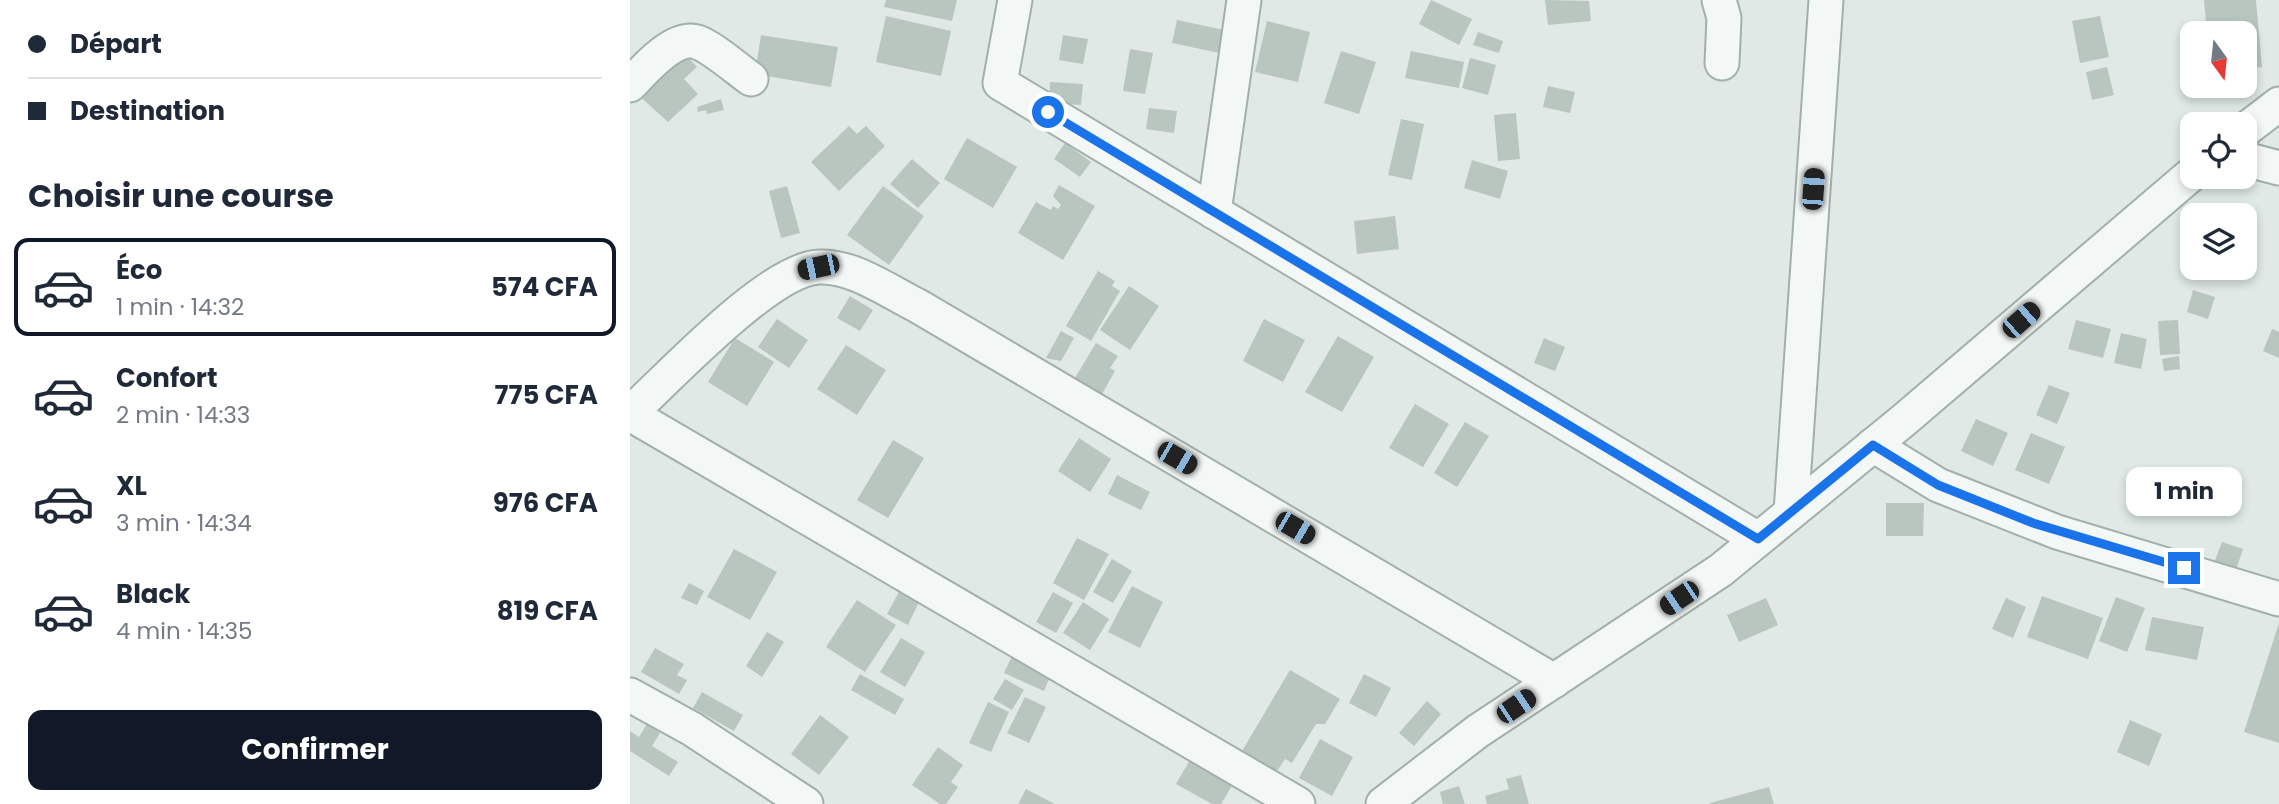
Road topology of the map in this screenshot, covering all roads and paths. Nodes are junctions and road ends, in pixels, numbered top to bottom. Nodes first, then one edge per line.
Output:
1 (1015, 0) edge
2 (1244, 0) edge
3 (1719, 0) edge
4 (1826, 0) edge
5 (1722, 64) dead end
6 (751, 79) dead end
7 (630, 85) edge
8 (2279, 104) edge
9 (2257, 121) edge
10 (2257, 162) edge
11 (2279, 168) edge
12 (2180, 184) edge
13 (1214, 212) junction
14 (630, 414) edge
15 (1873, 445) junction
16 (1791, 512) junction
17 (1758, 539) junction
18 (2279, 598) edge
19 (1554, 681) junction
20 (630, 695) edge
21 (806, 804) edge
22 (1298, 804) edge
23 (1383, 804) edge

1 - 13 street
2 - 13 street
3 - 5 street
4 - 16 street
6 - 7 street
8 - 9 street
10 - 11 street
12 - 15 street
13 - 17 street
14 - 19 street
14 - 22 street
15 - 16 street
15 - 18 street
16 - 17 street
17 - 19 street
19 - 23 street
20 - 21 street

